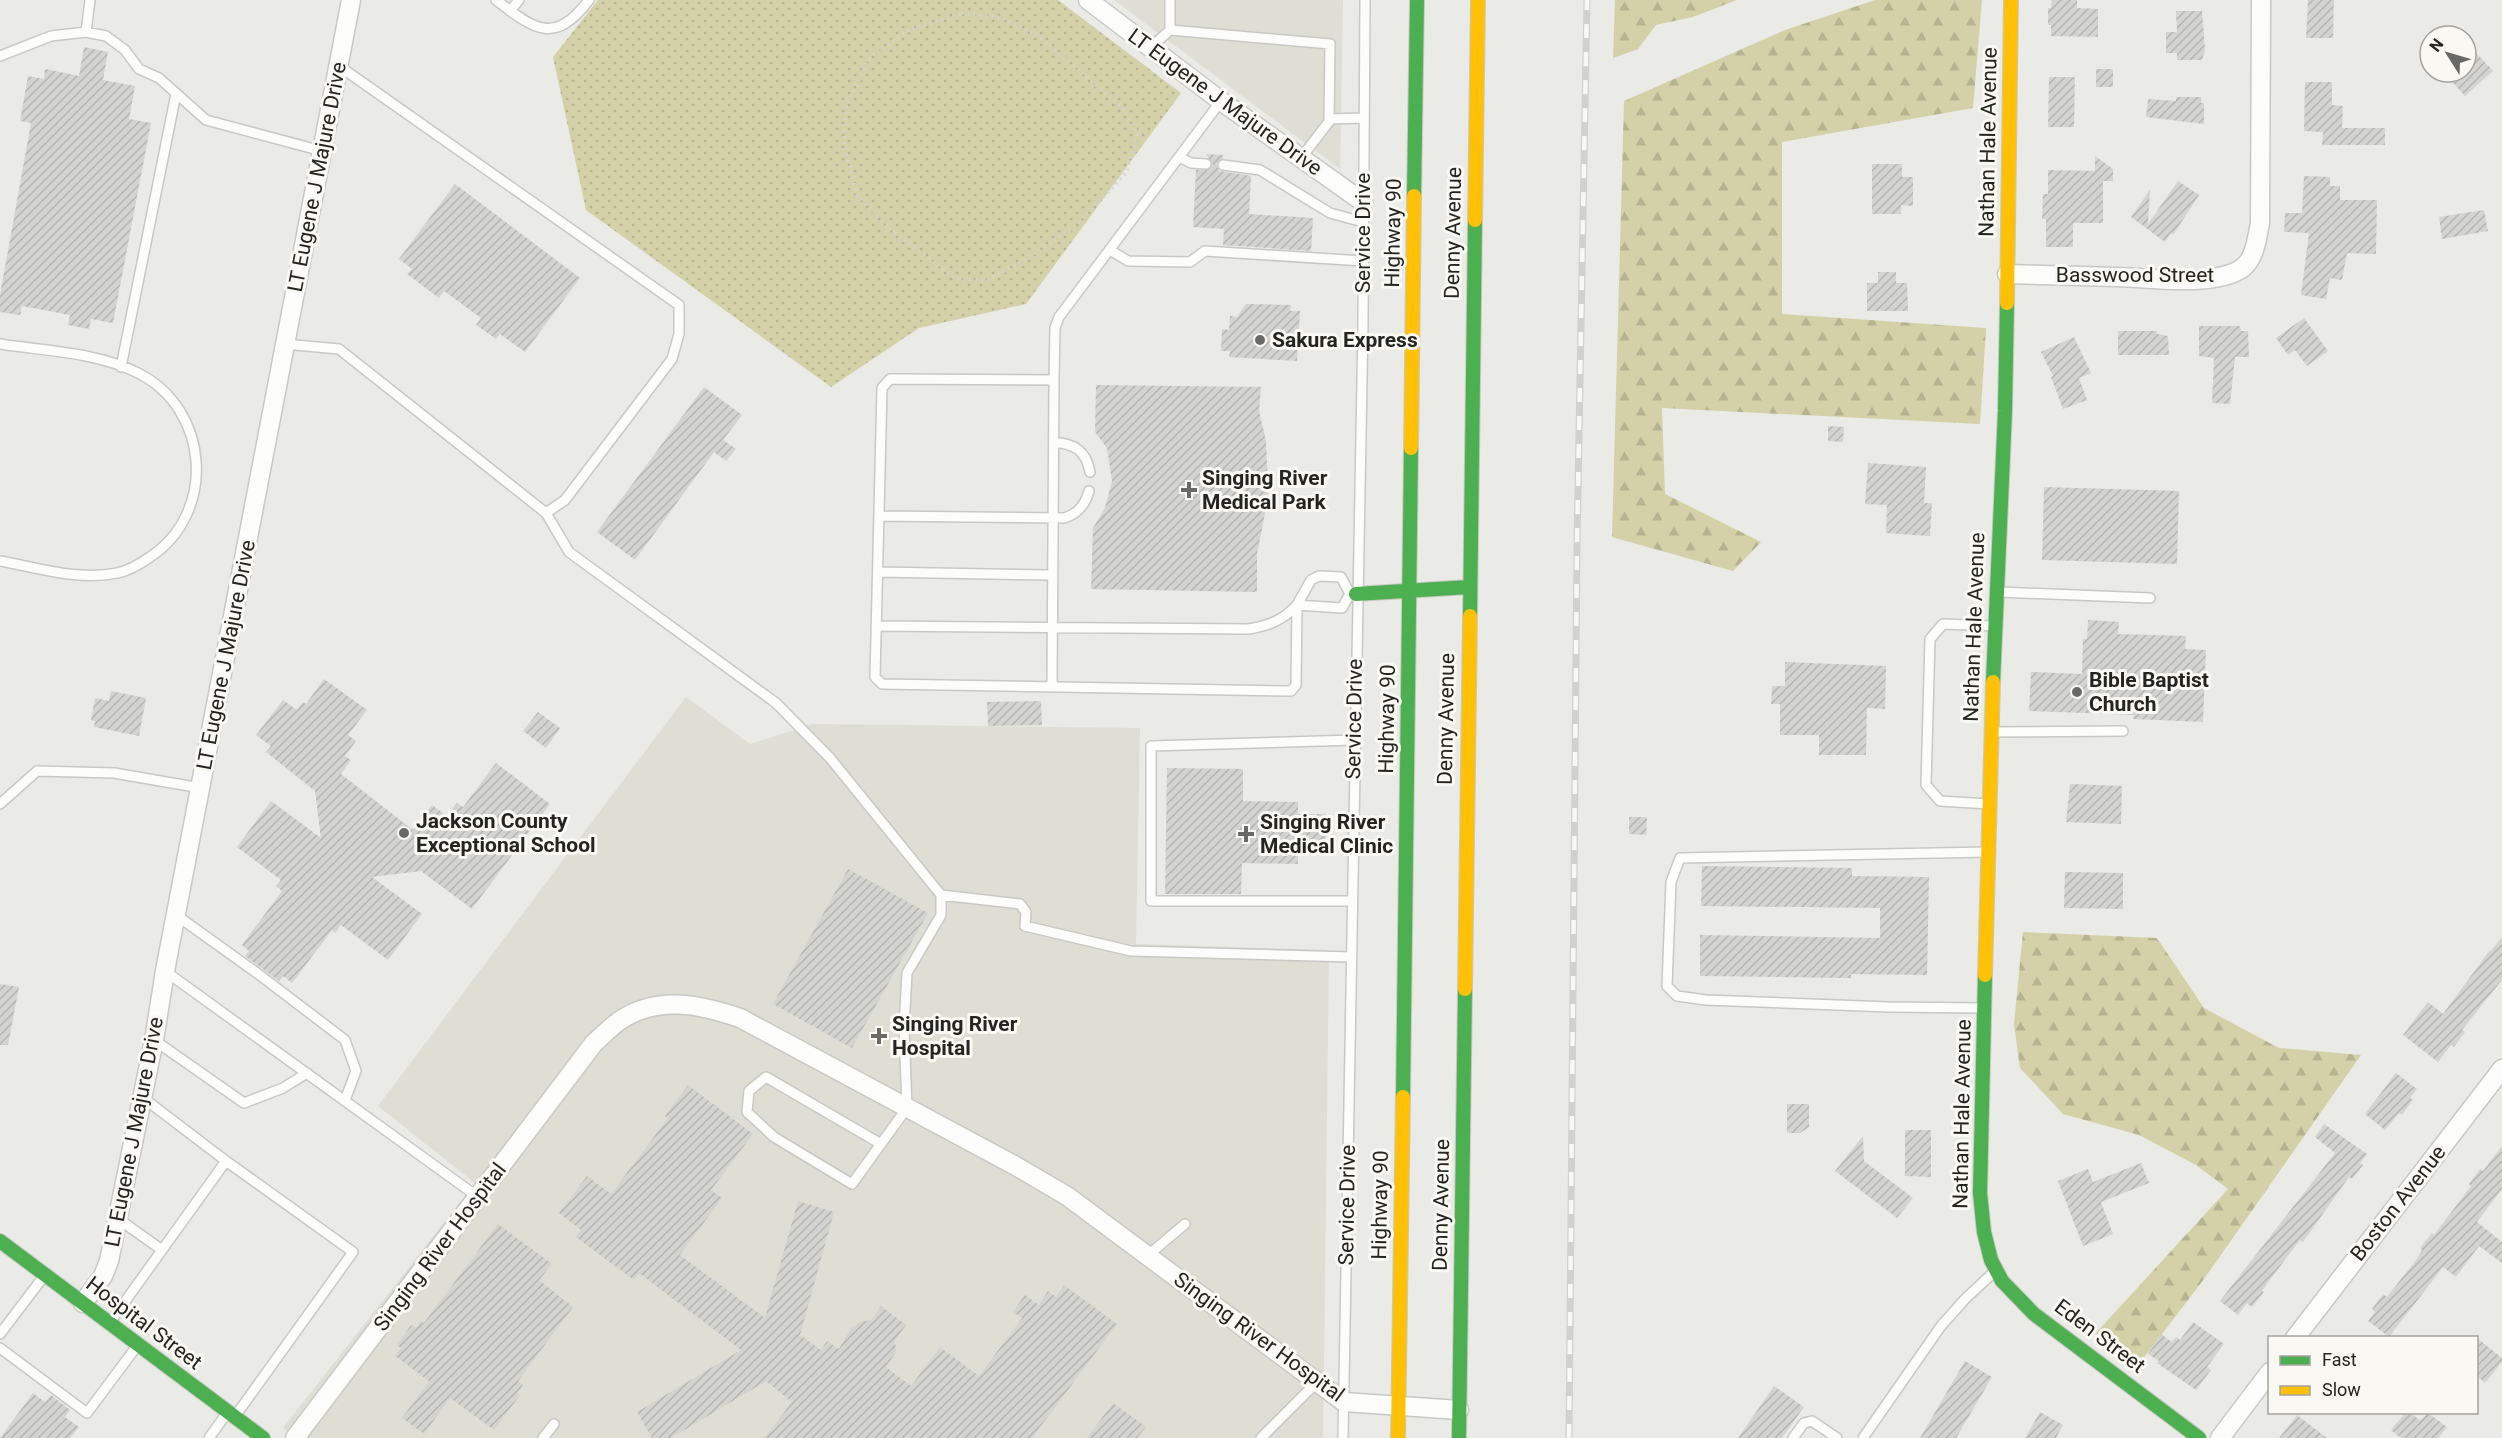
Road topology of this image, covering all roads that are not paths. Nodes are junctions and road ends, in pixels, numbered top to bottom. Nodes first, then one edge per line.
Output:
1 (90, 0) edge
2 (351, 0) edge
3 (496, 0) edge
4 (519, 0) edge
5 (589, 0) edge
6 (1088, 0) edge
7 (1170, 0) edge
8 (1365, 0) edge
9 (1418, 0) edge
10 (1478, 0) edge
11 (2011, 0) edge
12 (2261, 0) edge
13 (510, 11) junction
14 (1170, 30) junction
15 (86, 32) junction
16 (1150, 48) junction
17 (0, 56) edge
18 (339, 66) junction
19 (176, 94) junction
20 (1221, 101) junction
21 (1364, 118) junction
22 (1331, 119) junction
23 (322, 150) junction
24 (1179, 157) junction
25 (1301, 158) junction
26 (1206, 164) dead end
27 (1223, 165) dead end
28 (1364, 202) junction
29 (1363, 222) junction
30 (1110, 250) junction
31 (1363, 261) junction
32 (2007, 274) junction
33 (0, 344) edge
34 (284, 344) junction
35 (121, 367) junction
36 (1054, 380) junction
37 (1054, 442) junction
38 (1090, 472) dead end
39 (1089, 491) dead end
40 (546, 513) junction
41 (879, 516) junction
42 (1053, 518) junction
43 (0, 561) edge
44 (878, 572) junction
45 (1052, 574) junction
46 (1469, 587) junction
47 (1409, 591) junction
48 (1997, 592) junction
49 (1353, 594) junction
50 (2150, 598) dead end
51 (1298, 606) junction
52 (876, 626) junction
53 (1995, 626) junction
54 (1052, 627) junction
55 (1052, 687) junction
56 (2123, 731) dead end
57 (1991, 732) junction
58 (1354, 740) junction
59 (201, 788) junction
60 (0, 804) edge
61 (1989, 804) junction
62 (1988, 852) junction
63 (940, 895) junction
64 (1352, 901) junction
65 (176, 915) junction
66 (1351, 957) junction
67 (165, 971) junction
68 (1985, 1008) junction
69 (154, 1040) junction
70 (2502, 1069) edge
71 (307, 1073) junction
72 (142, 1097) junction
73 (345, 1100) junction
74 (907, 1108) junction
75 (880, 1144) junction
76 (226, 1161) junction
77 (478, 1197) junction
78 (117, 1218) junction
79 (1185, 1224) dead end
80 (0, 1241) edge
81 (162, 1250) junction
82 (1989, 1255) joint
83 (1147, 1256) junction
84 (1996, 1270) junction
85 (45, 1275) junction
86 (83, 1303) junction
87 (110, 1323) junction
88 (0, 1334) edge
89 (2297, 1336) edge
90 (139, 1344) junction
91 (0, 1348) edge
92 (2268, 1375) edge
93 (1316, 1383) junction
94 (1344, 1402) junction
95 (1398, 1406) junction
96 (1459, 1410) junction
97 (232, 1414) junction
98 (554, 1424) dead end
99 (210, 1438) edge
100 (264, 1438) edge
101 (295, 1438) edge
102 (543, 1438) edge
103 (1261, 1438) edge
104 (1343, 1438) edge
105 (1398, 1438) edge
106 (1459, 1438) edge
107 (1792, 1438) edge
108 (1837, 1438) edge
109 (1863, 1438) edge
110 (2199, 1438) edge
111 (2220, 1438) edge

1 - 15 lane
2 - 18 street, LT Eugene J Majure Drive
3 - 13 lane
4 - 13 lane
5 - 13 lane
6 - 16 street, LT Eugene J Majure Drive
7 - 14 lane
8 - 21 lane, Service Drive
9 - 47 main road, Highway 90
10 - 46 main road, Denny Avenue
11 - 32 main road, Nathan Hale Avenue
12 - 32 street, Basswood Street
14 - 16 lane
14 - 22 lane
15 - 17 lane
15 - 19 lane
16 - 20 street, LT Eugene J Majure Drive
18 - 23 street, LT Eugene J Majure Drive
18 - 40 lane
19 - 23 lane
19 - 35 lane
20 - 24 lane
20 - 25 street, LT Eugene J Majure Drive
21 - 22 lane
21 - 28 lane, Service Drive
22 - 25 lane
23 - 34 street, LT Eugene J Majure Drive
24 - 26 lane
24 - 30 lane
25 - 28 street, LT Eugene J Majure Drive
27 - 29 lane
28 - 29 lane, Service Drive
29 - 31 lane, Service Drive
30 - 31 lane
30 - 36 lane
31 - 49 lane, Service Drive
32 - 48 main road, Nathan Hale Avenue
33 - 35 lane
34 - 40 lane
34 - 59 street, LT Eugene J Majure Drive
35 - 43 lane
36 - 37 lane
36 - 41 lane
37 - 38 lane
37 - 42 lane
39 - 42 lane
40 - 63 lane
41 - 42 lane
41 - 44 lane
42 - 45 lane
44 - 45 lane
44 - 52 lane
45 - 54 lane
46 - 47 main road
46 - 96 main road, Denny Avenue
47 - 49 main road
47 - 95 main road, Highway 90
48 - 50 lane
48 - 53 main road, Nathan Hale Avenue
49 - 51 lane
49 - 51 lane
49 - 58 lane, Service Drive
51 - 54 lane
51 - 55 lane
52 - 54 lane
52 - 55 lane
53 - 57 main road, Nathan Hale Avenue
53 - 61 lane
54 - 55 lane
56 - 57 lane
57 - 61 main road, Nathan Hale Avenue
58 - 64 lane, Service Drive
58 - 64 lane
59 - 60 lane
59 - 65 street, LT Eugene J Majure Drive
61 - 62 main road, Nathan Hale Avenue
62 - 68 main road, Nathan Hale Avenue
62 - 68 lane
63 - 66 lane
63 - 74 lane
64 - 66 lane, Service Drive
65 - 67 street, LT Eugene J Majure Drive
65 - 73 lane
66 - 94 lane, Service Drive
67 - 69 street, LT Eugene J Majure Drive
67 - 71 lane
68 - 82 main road, Nathan Hale Avenue
69 - 71 lane
69 - 72 street, LT Eugene J Majure Drive
70 - 89 street, Boston Avenue
71 - 73 lane
72 - 76 lane
72 - 78 street, LT Eugene J Majure Drive
73 - 77 lane
74 - 75 lane
74 - 77 street, Singing River Hospital
74 - 83 street, Singing River Hospital
75 - 75 lane
76 - 81 lane
76 - 97 lane
77 - 101 street, Singing River Hospital
78 - 81 lane
78 - 86 street, LT Eugene J Majure Drive
79 - 83 lane
80 - 85 main road, Hospital Street
81 - 87 lane
82 - 84 main road, Eden Street
83 - 93 street, Singing River Hospital
84 - 109 lane
84 - 110 main road, Eden Street
85 - 86 main road, Hospital Street
85 - 88 lane
86 - 87 main road, Hospital Street
87 - 90 main road, Hospital Street
90 - 91 lane
90 - 97 main road, Hospital Street
92 - 111 street
93 - 94 street, Singing River Hospital
93 - 103 lane
94 - 95 street, Singing River Hospital
94 - 104 lane, Service Drive
95 - 96 street, Singing River Hospital
95 - 105 main road, Highway 90
96 - 106 main road, Denny Avenue
97 - 99 lane
97 - 100 main road, Hospital Street
98 - 102 lane
107 - 108 lane

